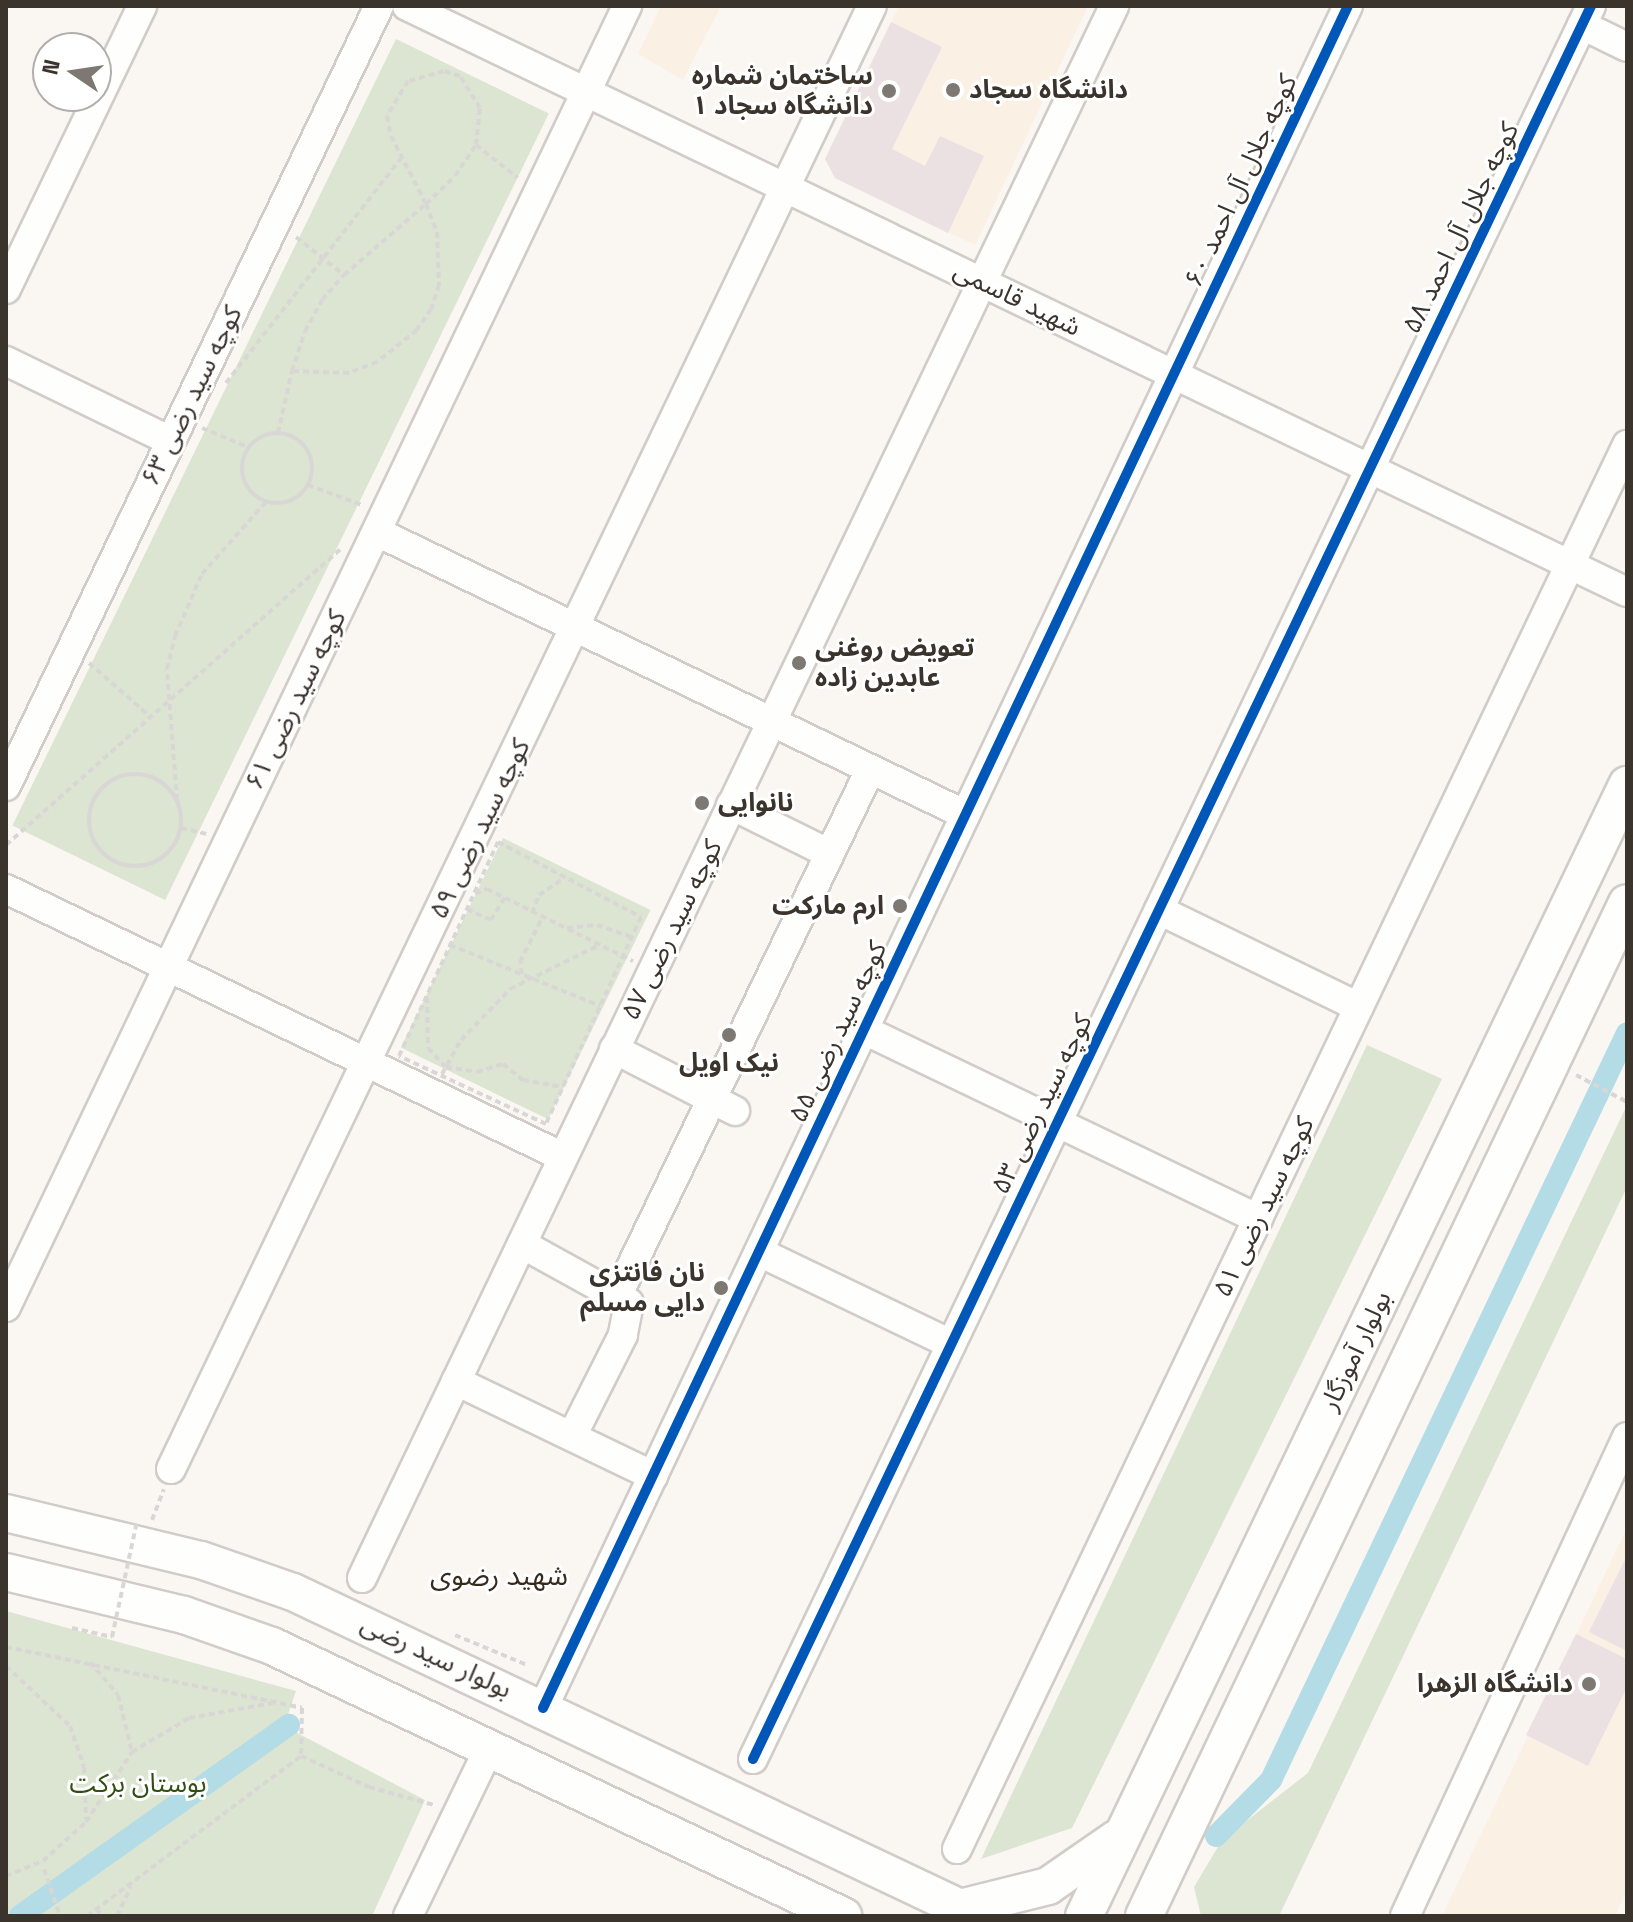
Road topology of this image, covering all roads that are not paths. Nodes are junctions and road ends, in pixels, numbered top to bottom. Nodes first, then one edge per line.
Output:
1 (142, 6) edge
2 (379, 6) edge
3 (407, 6) edge
4 (627, 6) edge
5 (872, 6) edge
6 (1114, 6) edge
7 (1348, 6) edge
8 (1586, 16) edge
9 (1627, 47) edge
10 (587, 92) junction
11 (787, 188) junction
12 (981, 282) junction
13 (6, 289) edge
14 (6, 361) edge
15 (1174, 374) junction
16 (176, 430) junction
17 (1627, 445) edge
18 (1370, 468) junction
19 (371, 529) junction
20 (1570, 565) junction
21 (1627, 592) edge
22 (576, 628) junction
23 (771, 722) junction
24 (870, 770) junction
25 (1627, 785) edge
26 (6, 786) edge
27 (731, 805) junction
28 (966, 815) junction
29 (830, 854) junction
30 (6, 889) edge
31 (1627, 903) edge
32 (1159, 910) junction
33 (168, 967) junction
34 (1359, 1007) junction
35 (864, 1030) junction
36 (614, 1049) junction
37 (369, 1063) junction
38 (724, 1105) junction
39 (1057, 1123) junction
40 (563, 1157) junction
41 (1258, 1219) junction
42 (522, 1244) junction
43 (759, 1252) junction
44 (619, 1292) junction
45 (6, 1307) edge
46 (951, 1344) junction
47 (456, 1381) junction
48 (572, 1436) junction
49 (1627, 1437) edge
50 (171, 1469) road end
51 (653, 1476) junction
52 (6, 1513) edge
53 (6, 1572) edge
54 (362, 1578) dead end
55 (543, 1708) junction
56 (490, 1746) junction
57 (753, 1759) dead end
58 (1126, 1830) junction
59 (957, 1849) dead end
60 (1174, 1852) junction
61 (969, 1912) edge
62 (408, 1916) edge
63 (843, 1916) edge
64 (1084, 1916) edge
65 (1144, 1916) edge
66 (1174, 1916) edge
67 (1405, 1916) edge

1 - 13 street
2 - 16 street, کوچه سید رضی ۶۳
3 - 10 street, شهید قاسمی
4 - 10 street, کوچه سید رضی ۶۱
5 - 11 street, کوچه سید رضی ۵۹
6 - 12 street, کوچه سید رضی ۵۷
7 - 15 street, کوچه جلال آل احمد ۶۰
8 - 9 street
8 - 18 street, کوچه جلال آل احمد ۵۸
10 - 11 street, شهید قاسمی
10 - 19 street, کوچه سید رضی ۶۱
11 - 12 street, شهید قاسمی
11 - 22 street, کوچه سید رضی ۵۹
12 - 15 street, شهید قاسمی
12 - 23 street, کوچه سید رضی ۵۷
14 - 16 street
15 - 18 street, شهید قاسمی
15 - 28 street, کوچه سید رضی ۵۵
16 - 26 street, کوچه سید رضی ۶۳
17 - 20 street, کوچه سید رضی ۵۱
18 - 20 street, شهید قاسمی
18 - 32 street, کوچه سید رضی ۵۳
19 - 22 street
19 - 33 street, کوچه سید رضی ۶۱
20 - 21 street, شهید قاسمی
20 - 34 street, کوچه سید رضی ۵۱
22 - 23 street
22 - 37 street, کوچه سید رضی ۵۹
23 - 24 street
23 - 27 street, کوچه سید رضی ۵۷
24 - 28 street
24 - 29 street
25 - 58 main road, بولوار آموزگار
27 - 29 street
27 - 36 street, کوچه سید رضی ۵۷
28 - 35 street, کوچه سید رضی ۵۵
29 - 38 street
30 - 33 street
31 - 60 main road, بولوار آموزگار
32 - 34 street
32 - 39 street, کوچه سید رضی ۵۳
33 - 37 street
33 - 45 street, کوچه سید رضی ۶۱
34 - 41 street, کوچه سید رضی ۵۱
35 - 39 street
35 - 43 street, کوچه سید رضی ۵۵
36 - 38 street
36 - 40 street, کوچه سید رضی ۵۷
37 - 40 street
37 - 50 street, کوچه سید رضی ۵۹
38 - 44 street
39 - 41 street
39 - 46 street, کوچه سید رضی ۵۳
40 - 42 street, کوچه سید رضی ۵۷
41 - 59 street, کوچه سید رضی ۵۱
42 - 44 street
42 - 47 street, کوچه سید رضی ۵۷
43 - 46 street
43 - 51 street, کوچه سید رضی ۵۵
44 - 48 street
46 - 57 street, کوچه سید رضی ۵۳
47 - 48 street
47 - 54 street, کوچه سید رضی ۵۷
48 - 51 street
49 - 67 street
51 - 55 street, کوچه سید رضی ۵۵
52 - 55 main road, بولوار سید رضی
53 - 56 main road
55 - 61 main road, بولوار سید رضی
56 - 62 street
56 - 63 main road
58 - 61 main road
58 - 64 main road, بولوار آموزگار
60 - 65 main road, بولوار آموزگار
60 - 66 main road

